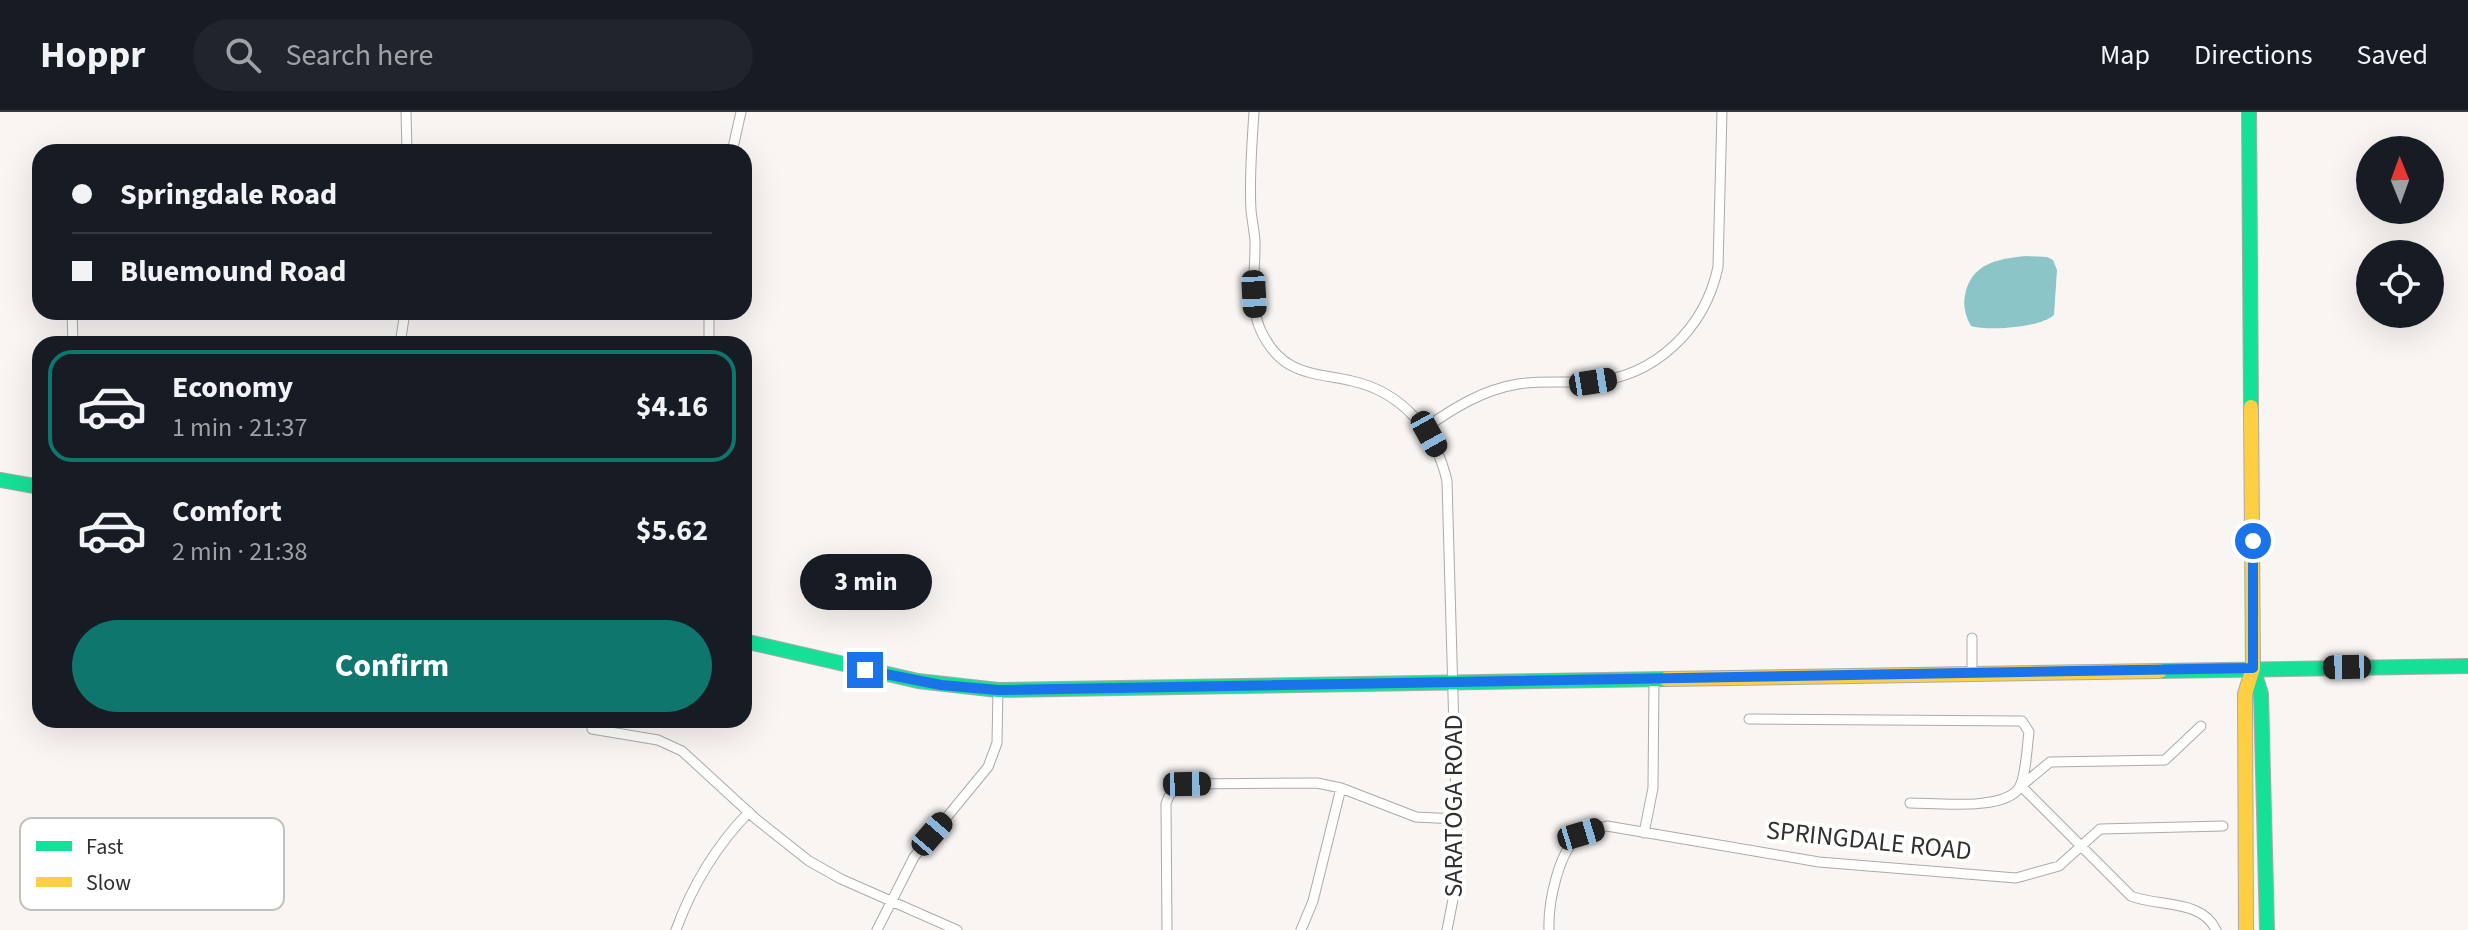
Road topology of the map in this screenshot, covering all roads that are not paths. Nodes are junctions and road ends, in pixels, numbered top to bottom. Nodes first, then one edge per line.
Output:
1 (406, 112) edge
2 (741, 112) edge
3 (1254, 112) edge
4 (1722, 112) edge
5 (2249, 112) edge
6 (407, 144) edge
7 (734, 144) edge
8 (1425, 428) junction
9 (0, 480) edge
10 (32, 486) edge
11 (1972, 638) dead end
12 (752, 643) edge
13 (2468, 666) edge
14 (2253, 668) junction
15 (1972, 673) junction
16 (1654, 677) junction
17 (1453, 681) junction
18 (998, 690) junction
19 (1749, 719) dead end
20 (2201, 726) dead end
21 (592, 729) dead end
22 (2021, 786) junction
23 (1341, 788) junction
24 (1910, 803) dead end
25 (749, 812) junction
26 (1456, 819) junction
27 (2223, 826) dead end
28 (1644, 833) junction
29 (2082, 845) junction
30 (2246, 875) junction
31 (2267, 875) junction
32 (890, 901) junction
33 (676, 930) edge
34 (877, 930) edge
35 (957, 930) edge
36 (1167, 930) edge
37 (1301, 930) edge
38 (1447, 930) edge
39 (1549, 930) edge
40 (2216, 930) edge
41 (2246, 930) edge
42 (2267, 930) edge

1 - 6 street
2 - 7 street
3 - 8 street
4 - 8 street
5 - 14 main road
8 - 17 street, SARATOGA ROAD
9 - 10 main road
11 - 15 street
12 - 18 main road
13 - 14 main road
14 - 15 main road
14 - 30 main road
14 - 31 main road
15 - 16 main road
16 - 17 main road
16 - 28 street
17 - 18 main road
17 - 26 street, SARATOGA ROAD
18 - 32 street
19 - 22 street
20 - 22 street, SPRINGDALE ROAD
21 - 25 street
22 - 24 street, SPRINGDALE ROAD
22 - 29 street
23 - 26 street
23 - 36 street
23 - 37 street
25 - 32 street
25 - 33 street
26 - 38 street, SARATOGA ROAD
27 - 29 street, SPRINGDALE ROAD
28 - 29 street, SPRINGDALE ROAD
28 - 39 street, SPRINGDALE ROAD
29 - 40 street
30 - 31 street
30 - 41 main road
31 - 42 main road
32 - 34 street
32 - 35 street

